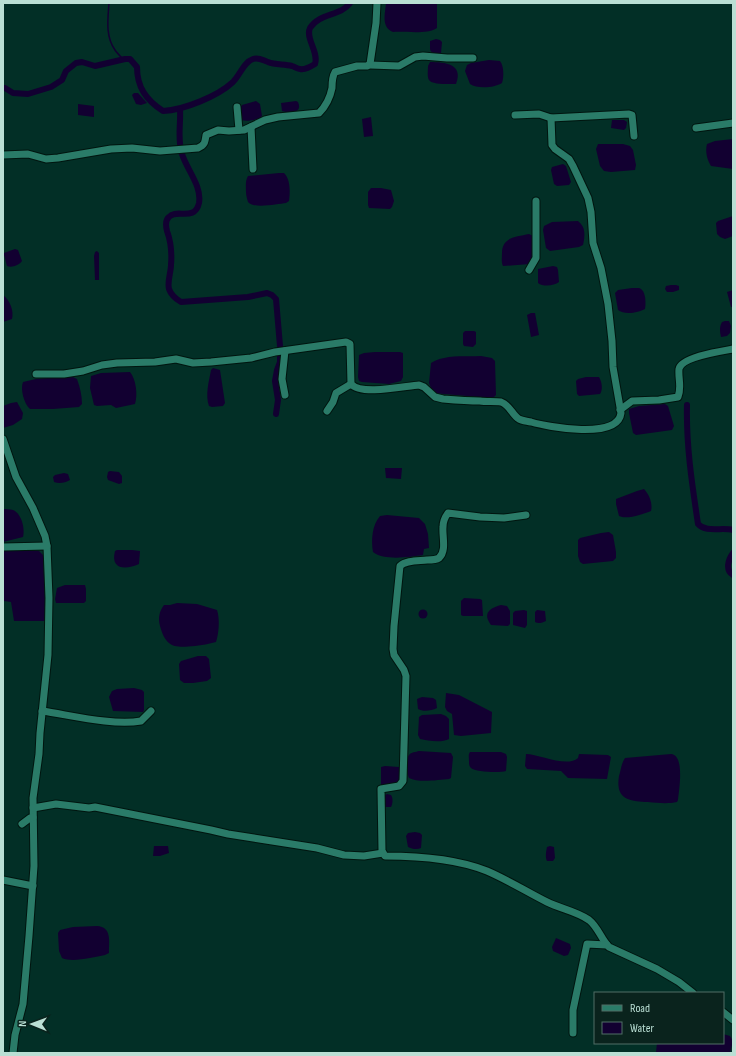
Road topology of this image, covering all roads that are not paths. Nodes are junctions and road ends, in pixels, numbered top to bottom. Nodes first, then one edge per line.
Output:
1 (377, 3) edge
2 (474, 58) dead end
3 (370, 65) junction
4 (237, 107) dead end
5 (515, 115) dead end
6 (551, 118) junction
7 (733, 123) edge
8 (251, 127) junction
9 (696, 128) dead end
10 (239, 130) junction
11 (634, 136) dead end
12 (3, 156) edge
13 (254, 169) dead end
14 (536, 201) dead end
15 (529, 270) dead end
16 (733, 349) edge
17 (284, 351) junction
18 (36, 374) dead end
19 (351, 384) junction
20 (285, 395) dead end
21 (620, 410) junction
22 (327, 411) dead end
23 (3, 439) edge
24 (526, 515) dead end
25 (47, 546) junction
26 (3, 547) edge
27 (42, 711) junction
28 (151, 711) dead end
29 (33, 808) junction
30 (33, 817) junction
31 (22, 824) dead end
32 (382, 853) junction
33 (3, 880) edge
34 (33, 886) junction
35 (607, 945) junction
36 (692, 992) edge
37 (724, 1013) edge
38 (733, 1020) edge
39 (573, 1033) dead end
40 (14, 1053) edge

1 - 3 street
2 - 3 street
3 - 8 street
4 - 10 street
5 - 6 street
6 - 11 street
6 - 21 street
7 - 9 street
8 - 10 street
8 - 13 street
10 - 12 street
14 - 15 street
16 - 21 street
17 - 18 street
17 - 19 street
17 - 20 street
19 - 21 street
19 - 22 street
23 - 25 street
24 - 32 street
25 - 26 street
25 - 27 street
27 - 28 street
27 - 29 street
29 - 30 street
29 - 32 street
30 - 31 street
30 - 34 street
32 - 35 street
33 - 34 street
34 - 40 street
35 - 36 street
35 - 39 street
37 - 38 street

